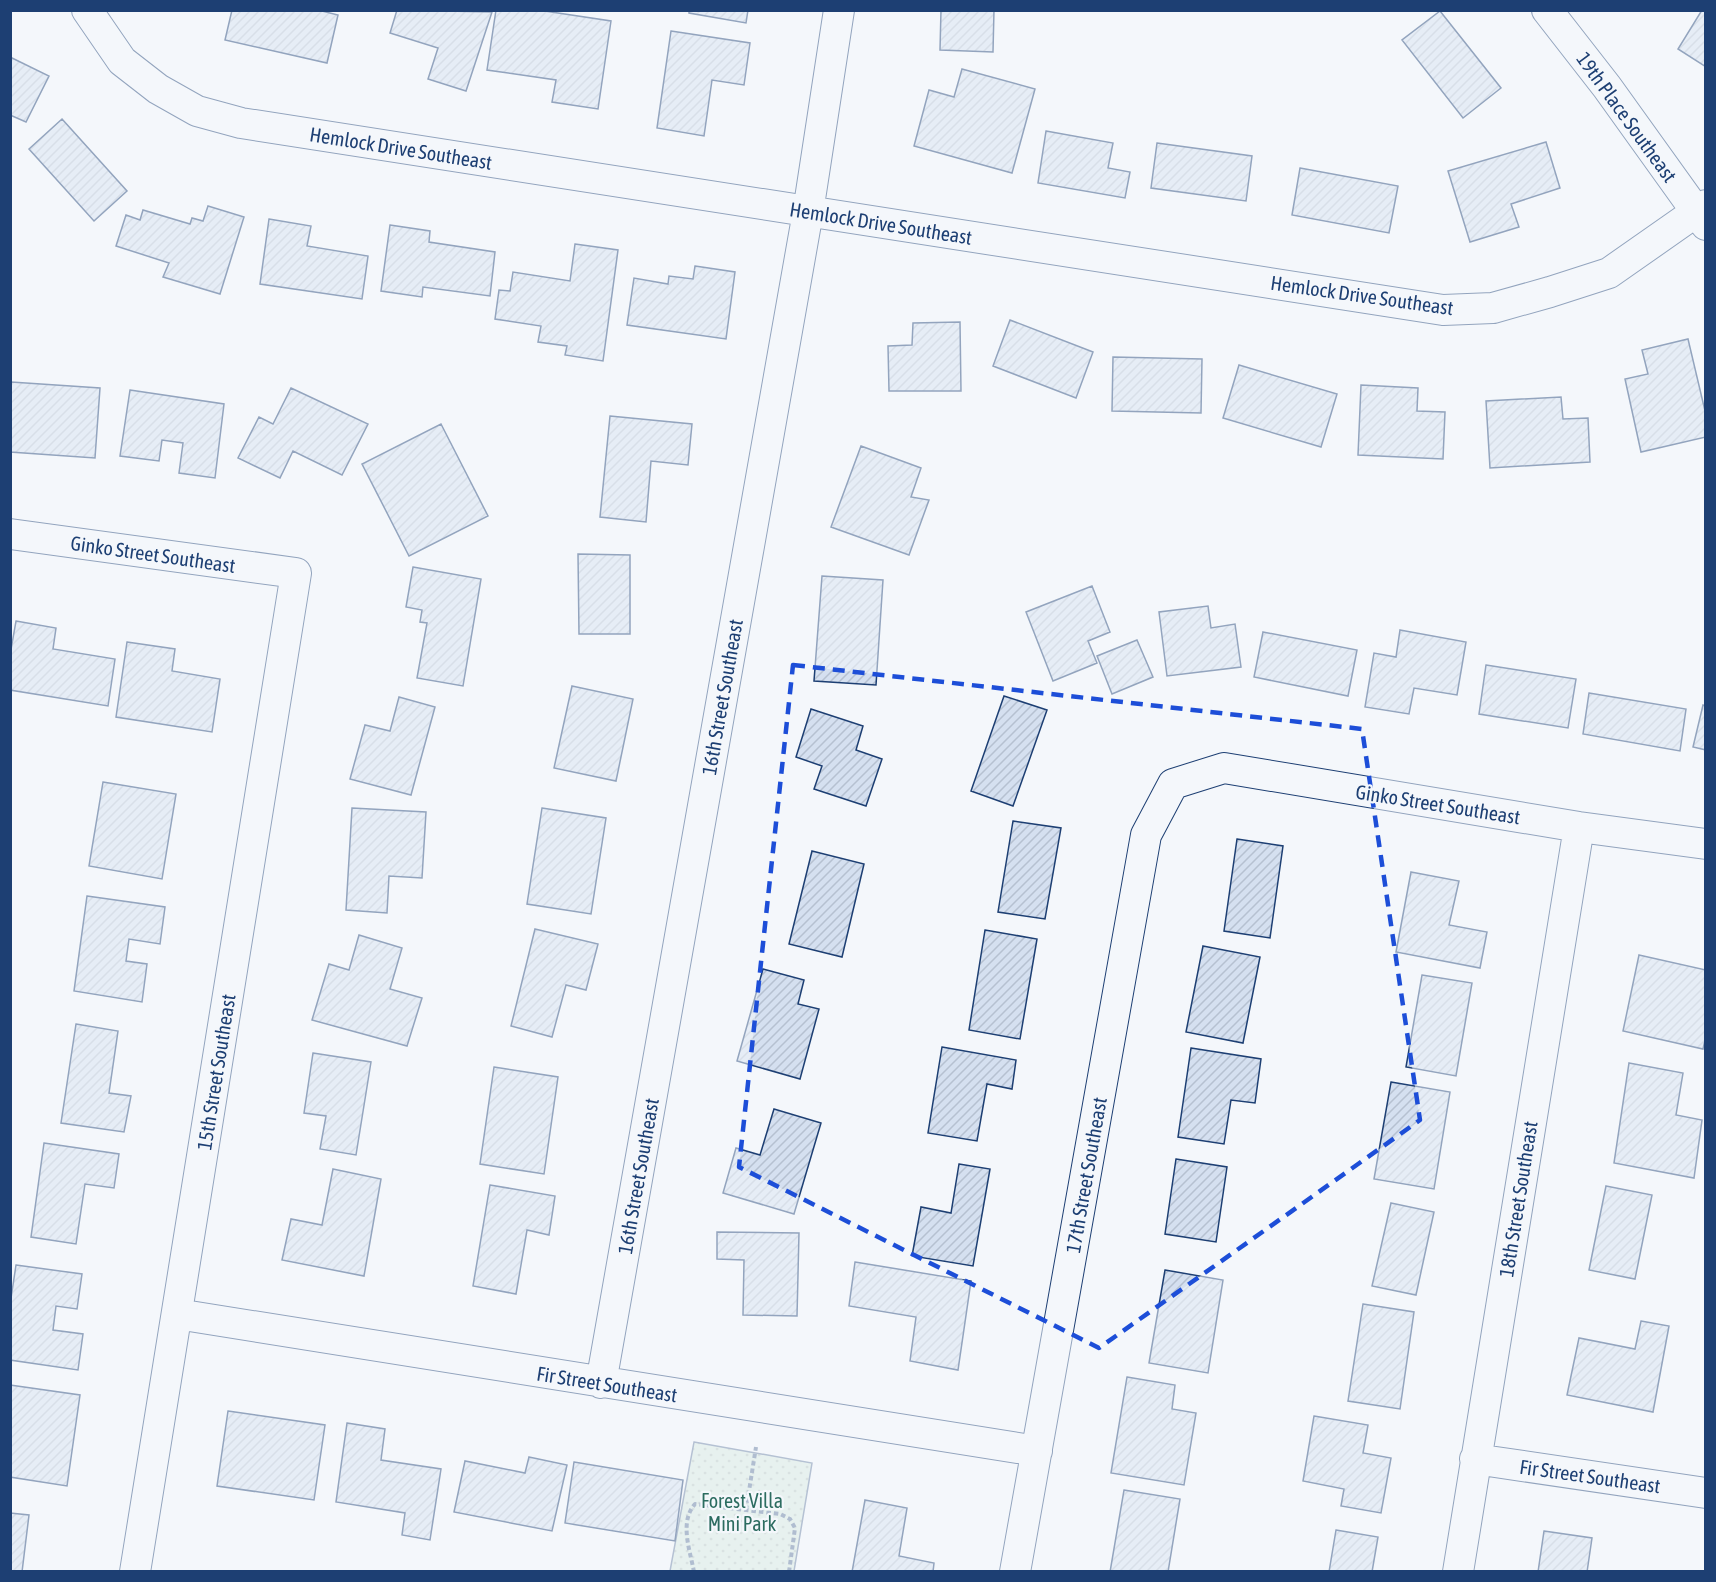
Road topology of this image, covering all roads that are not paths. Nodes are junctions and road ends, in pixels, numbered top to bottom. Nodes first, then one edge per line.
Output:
1 (87, 10) edge
2 (839, 10) edge
3 (1547, 10) edge
4 (808, 212) junction
5 (1702, 214) edge
6 (10, 534) edge
7 (296, 573) joint
8 (1173, 784) joint
9 (1579, 827) junction
10 (1706, 844) edge
11 (177, 1314) junction
12 (601, 1383) junction
13 (1037, 1451) junction
14 (1475, 1459) junction
15 (1706, 1493) edge
16 (135, 1572) edge
17 (1015, 1572) edge
18 (1458, 1572) edge

1 - 4 street, Hemlock Drive Southeast
2 - 4 street, 16th Street Southeast
3 - 5 street, 19th Place Southeast
4 - 5 street, Hemlock Drive Southeast
4 - 12 street, 16th Street Southeast
6 - 7 street, Ginko Street Southeast
7 - 11 street, 15th Street Southeast
8 - 9 street, Ginko Street Southeast
8 - 13 street, 17th Street Southeast
9 - 10 street, Ginko Street Southeast
9 - 14 street, 18th Street Southeast
11 - 12 street, Fir Street Southeast
11 - 16 street, 15th Street Southeast
12 - 13 street, Fir Street Southeast
13 - 17 street, 17th Street Southeast
14 - 15 street, Fir Street Southeast
14 - 18 street, 18th Street Southeast

